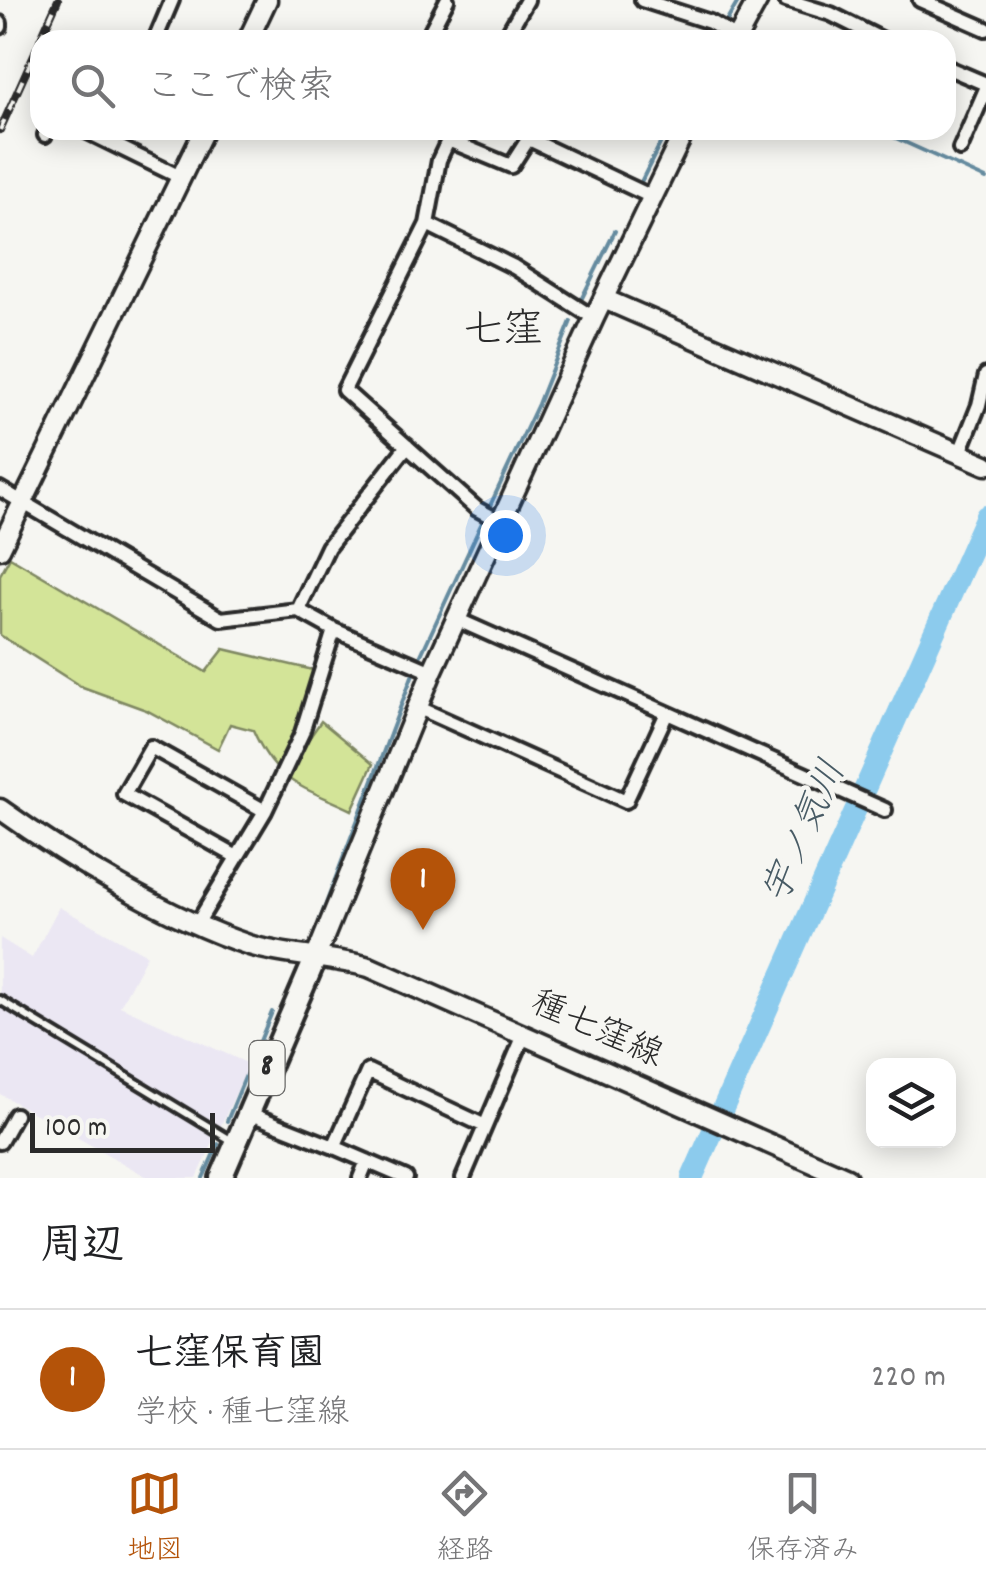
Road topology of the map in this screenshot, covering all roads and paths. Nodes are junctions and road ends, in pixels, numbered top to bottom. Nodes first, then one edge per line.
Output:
1 (172, 0) edge
2 (267, 0) edge
3 (446, 0) edge
4 (526, 0) edge
5 (642, 0) edge
6 (758, 0) edge
7 (786, 0) edge
8 (920, 0) edge
9 (986, 29) edge
10 (159, 30) edge
11 (253, 30) edge
12 (432, 30) edge
13 (510, 30) edge
14 (723, 30) edge
15 (742, 30) edge
16 (863, 30) edge
17 (956, 72) edge
18 (986, 87) edge
19 (104, 140) edge
20 (199, 140) edge
21 (449, 140) edge
22 (461, 140) edge
23 (529, 140) edge
24 (542, 140) edge
25 (673, 140) edge
26 (960, 150) dead end
27 (180, 178) junction
28 (652, 197) junction
29 (426, 224) junction
30 (604, 298) junction
31 (594, 318) junction
32 (986, 375) edge
33 (407, 446) junction
34 (961, 456) junction
35 (986, 465) edge
36 (0, 489) edge
37 (22, 504) junction
38 (501, 522) junction
39 (0, 549) edge
40 (298, 610) junction
41 (456, 619) junction
42 (334, 630) junction
43 (432, 672) junction
44 (418, 707) junction
45 (666, 715) junction
46 (0, 809) edge
47 (885, 810) dead end
48 (265, 811) junction
49 (238, 857) junction
50 (197, 924) junction
51 (315, 958) junction
52 (0, 1000) edge
53 (524, 1035) junction
54 (248, 1113) junction
55 (15, 1115) dead end
56 (486, 1126) junction
57 (0, 1142) edge
58 (235, 1143) junction
59 (334, 1147) junction
60 (368, 1162) junction
61 (221, 1178) edge
62 (360, 1178) edge
63 (406, 1178) edge
64 (462, 1178) edge
65 (847, 1178) edge

1 - 10 street
2 - 11 street
3 - 12 street
4 - 13 street
5 - 14 street
6 - 15 street
7 - 16 street
8 - 9 street
17 - 18 street
18 - 26 street
19 - 27 street
20 - 27 street
21 - 29 street
22 - 23 street
24 - 28 street
25 - 28 street
27 - 37 street
28 - 30 street
29 - 31 street
29 - 33 street
30 - 31 street
30 - 34 street
31 - 38 street
32 - 34 street
33 - 38 street
33 - 40 street
34 - 35 street
36 - 37 street
37 - 39 street
37 - 40 street
38 - 41 street
40 - 42 street
41 - 43 street
41 - 45 street
42 - 43 street
42 - 48 street
43 - 44 street
44 - 45 street
44 - 51 street
45 - 47 street
46 - 50 street, 種七窪線
48 - 49 street
48 - 49 street
49 - 50 street
50 - 51 street, 種七窪線
51 - 53 street, 種七窪線
51 - 54 main road, 8
52 - 58 lane
53 - 56 street
53 - 65 street, 種七窪線
54 - 58 main road, 8
54 - 59 street
55 - 57 street
56 - 59 street
56 - 64 street
58 - 61 main road, 8
59 - 60 street
60 - 62 street
60 - 63 street

